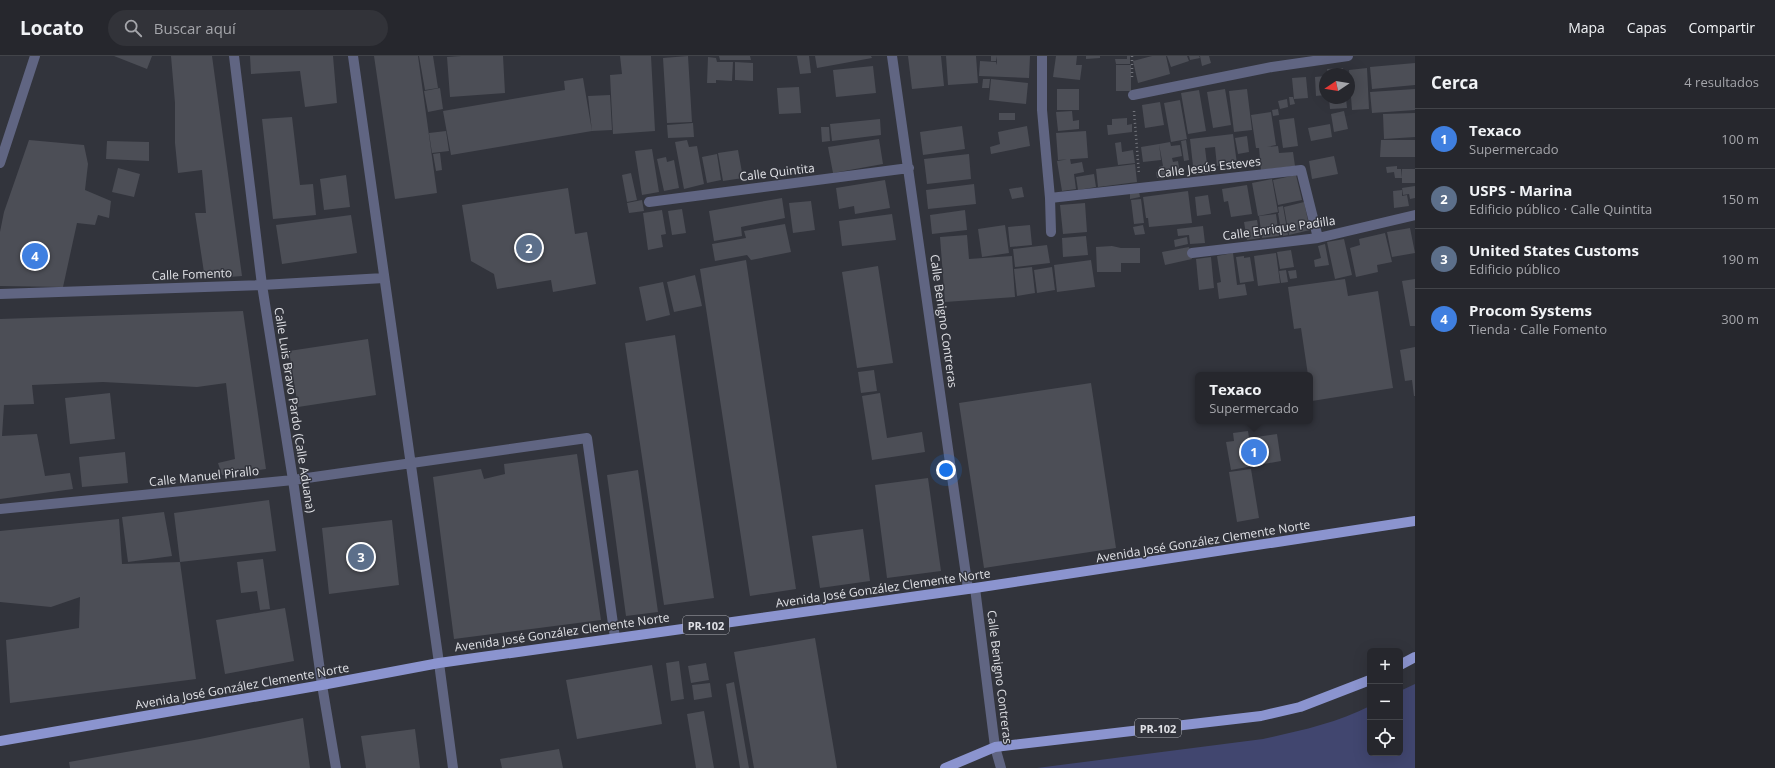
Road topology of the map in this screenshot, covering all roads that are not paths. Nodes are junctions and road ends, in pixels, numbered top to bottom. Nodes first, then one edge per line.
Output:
1 (36, 56) edge
2 (234, 56) edge
3 (353, 56) edge
4 (892, 56) edge
5 (1042, 56) edge
6 (1348, 56) edge
7 (1133, 95) road end
8 (0, 163) edge
9 (909, 168) junction
10 (1050, 198) junction
11 (649, 202) dead end
12 (1415, 215) edge
13 (1051, 232) dead end
14 (1318, 238) junction
15 (1192, 253) dead end
16 (384, 278) junction
17 (262, 285) junction
18 (0, 294) edge
19 (410, 464) junction
20 (293, 480) junction
21 (0, 509) edge
22 (1415, 521) edge
23 (972, 588) junction
24 (615, 638) junction
25 (1415, 657) edge
26 (439, 663) junction
27 (1403, 663) edge
28 (1367, 681) edge
29 (322, 686) junction
30 (0, 742) edge
31 (995, 747) junction
32 (336, 768) edge
33 (453, 768) edge
34 (945, 768) edge
35 (1001, 768) edge

1 - 8 street
2 - 17 street, Calle Luis Bravo Pardo (Calle Aduana)
3 - 16 street
4 - 9 street, Calle Benigno Contreras
5 - 10 street
6 - 7 street
9 - 11 street, Calle Quintita
9 - 23 street, Calle Benigno Contreras
10 - 13 street
10 - 14 street, Calle Jesús Esteves
12 - 14 street, Calle Enrique Padilla
14 - 15 street, Calle Enrique Padilla
16 - 17 street, Calle Fomento
16 - 19 street
17 - 18 street, Calle Fomento
17 - 20 street, Calle Luis Bravo Pardo (Calle Aduana)
19 - 20 street, Calle Manuel Pirallo
19 - 24 street, Calle Manuel Pirallo
19 - 26 street
20 - 21 street, Calle Manuel Pirallo
20 - 29 street, Calle Luis Bravo Pardo (Calle Aduana)
22 - 23 main road, Avenida José González Clemente Norte / PR-102
23 - 24 main road, Avenida José González Clemente Norte / PR-102
23 - 31 street, Calle Benigno Contreras
24 - 26 main road, Avenida José González Clemente Norte / PR-102
25 - 27 main road
26 - 29 main road, Avenida José González Clemente Norte / PR-102
26 - 33 street
28 - 31 main road, PR-102
29 - 30 main road, Avenida José González Clemente Norte / PR-102
29 - 32 street, Calle Luis Bravo Pardo (Calle Aduana)
31 - 34 main road, PR-102
31 - 35 street, Calle Benigno Contreras

